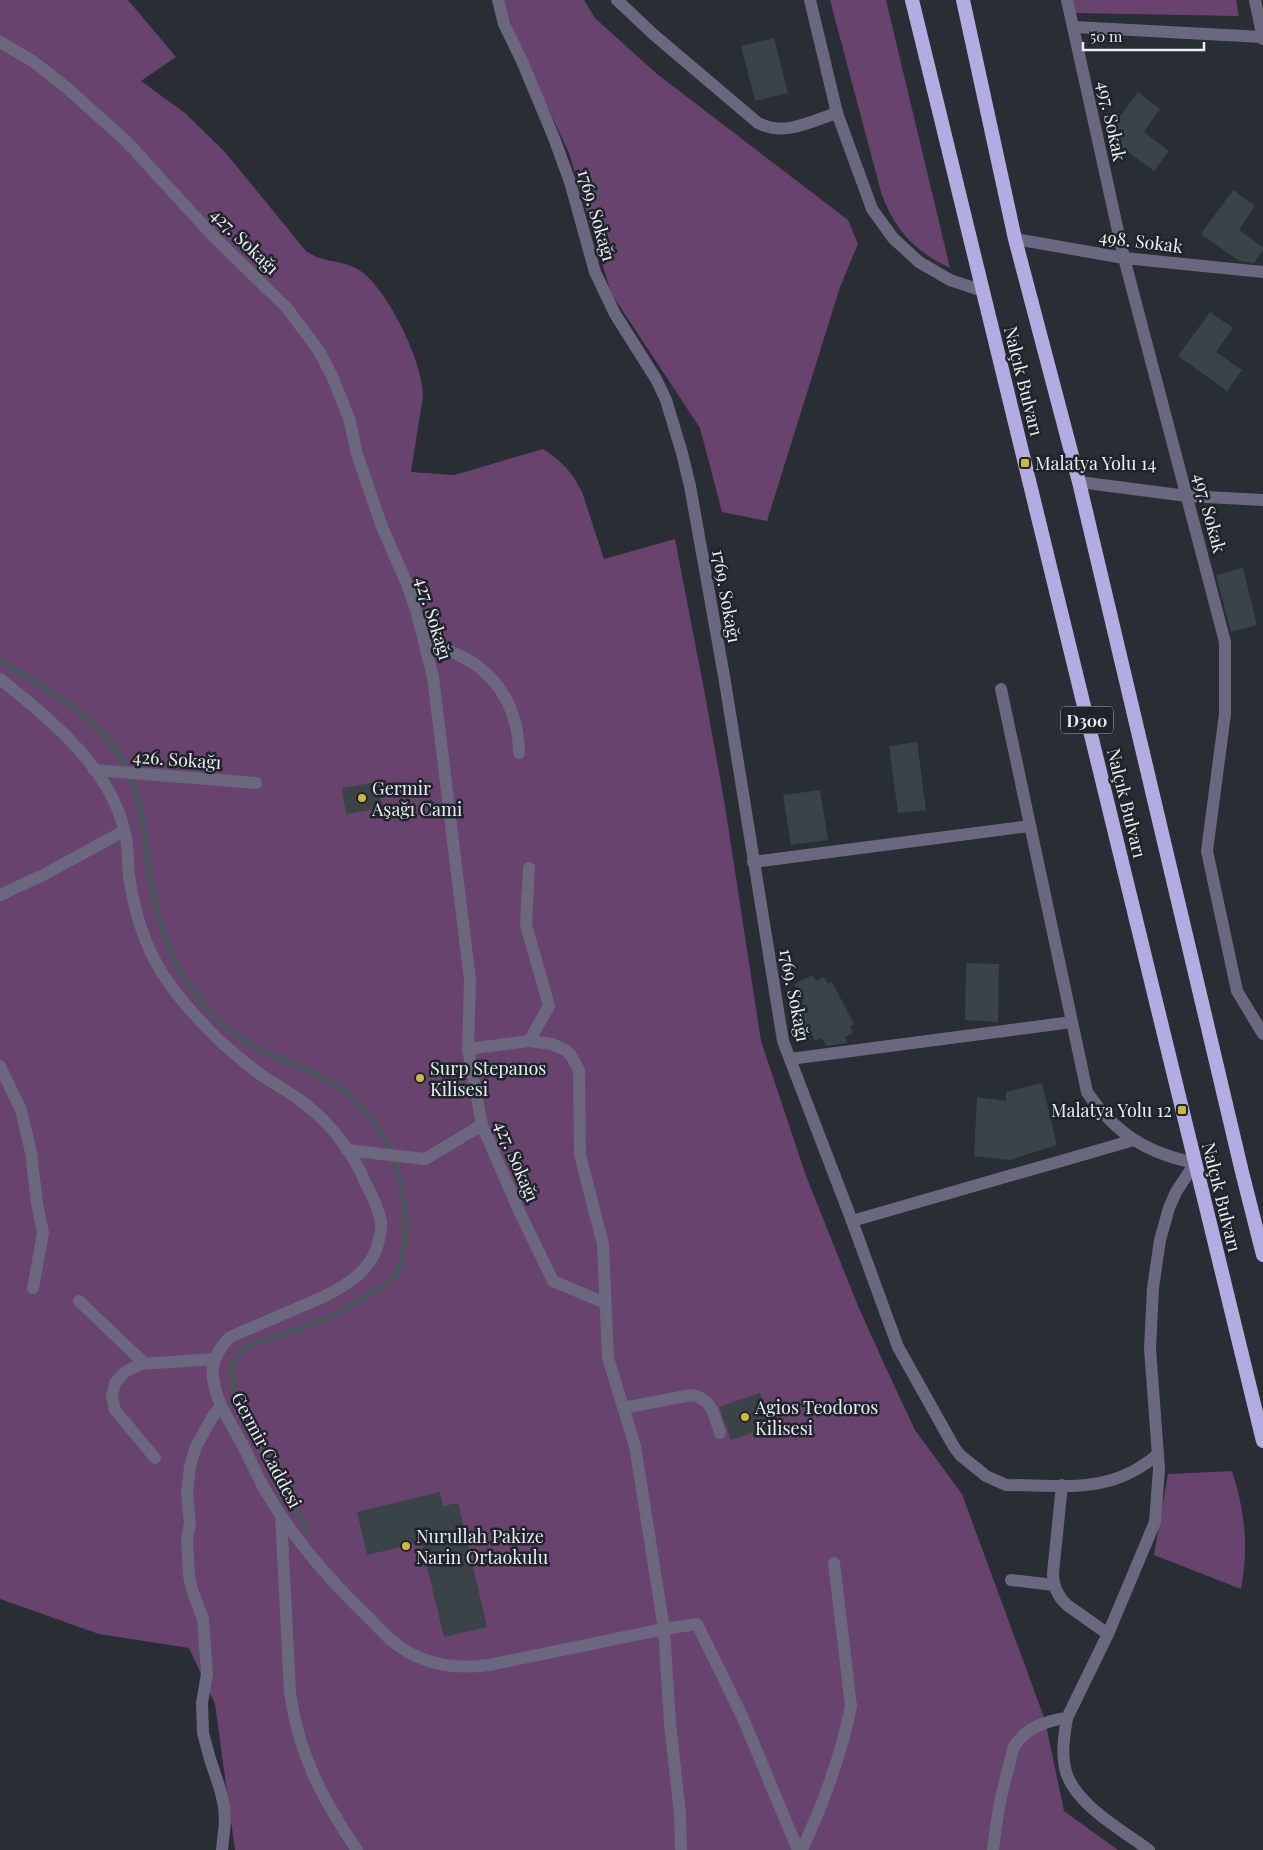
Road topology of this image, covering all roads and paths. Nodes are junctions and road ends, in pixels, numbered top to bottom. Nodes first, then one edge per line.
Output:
1 (498, 0) edge
2 (617, 0) edge
3 (810, 0) edge
4 (912, 0) edge
5 (963, 0) edge
6 (1068, 0) edge
7 (1255, 0) edge
8 (1074, 27) junction
9 (1263, 38) edge
10 (0, 42) edge
11 (837, 113) junction
12 (1015, 239) junction
13 (1124, 258) junction
14 (1263, 272) edge
15 (983, 291) junction
16 (1079, 482) junction
17 (1187, 496) junction
18 (1263, 500) edge
19 (426, 645) junction
20 (0, 680) edge
21 (1001, 689) dead end
22 (519, 753) dead end
23 (94, 770) junction
24 (256, 782) dead end
25 (1030, 826) junction
26 (124, 830) junction
27 (753, 862) junction
28 (529, 868) dead end
29 (0, 895) edge
30 (1072, 1022) junction
31 (1263, 1034) edge
32 (529, 1041) junction
33 (468, 1049) junction
34 (790, 1059) junction
35 (0, 1066) edge
36 (482, 1125) junction
37 (1134, 1140) junction
38 (347, 1150) junction
39 (1195, 1163) junction
40 (852, 1221) junction
41 (1263, 1255) edge
42 (32, 1288) dead end
43 (79, 1301) dead end
44 (606, 1303) junction
45 (214, 1359) junction
46 (144, 1364) junction
47 (221, 1406) junction
48 (624, 1408) junction
49 (720, 1433) dead end
50 (1263, 1441) edge
51 (1158, 1454) junction
52 (155, 1458) dead end
53 (1062, 1485) junction
54 (281, 1516) junction
55 (834, 1563) dead end
56 (1011, 1580) dead end
57 (1054, 1585) junction
58 (664, 1630) junction
59 (1108, 1634) junction
60 (1066, 1718) junction
61 (222, 1850) edge
62 (358, 1850) edge
63 (681, 1850) edge
64 (800, 1850) edge
65 (993, 1850) edge
66 (1149, 1850) edge

1 - 27 street, 1769. Sokağı
2 - 11 street
3 - 11 street
4 - 15 highway, Nalçık Bulvarı / D300
5 - 12 highway, Nalçık Bulvarı / D300
6 - 8 street, 497. Sokak
7 - 9 street
8 - 9 street
8 - 13 street, 497. Sokak
10 - 19 street, 427. Sokağı
11 - 15 street
12 - 13 street, 498. Sokak
12 - 16 highway, Nalçık Bulvarı / D300
13 - 14 street, 498. Sokak
13 - 17 street, 497. Sokak
15 - 39 highway, Nalçık Bulvarı / D300
16 - 17 street
16 - 41 highway, Nalçık Bulvarı / D300
17 - 18 street
17 - 31 street, 497. Sokak
19 - 22 street
19 - 33 street, 427. Sokağı
20 - 23 street
21 - 25 street
23 - 24 street, 426. Sokağı
23 - 26 street
25 - 27 street
25 - 30 street
26 - 29 street
26 - 38 street
27 - 34 street, 1769. Sokağı
28 - 32 street
30 - 34 street
30 - 37 street
32 - 33 street
32 - 44 street
33 - 36 street, 427. Sokağı
34 - 40 street, 1769. Sokağı
35 - 42 street
36 - 38 street
36 - 44 street, 427. Sokağı
37 - 39 street
37 - 40 street
38 - 45 street
39 - 50 highway, Nalçık Bulvarı / D300
39 - 51 street
40 - 53 street, 1769. Sokağı
43 - 46 street
44 - 48 street
45 - 46 street
45 - 47 street, Germir Caddesi
46 - 52 street
47 - 54 street, Germir Caddesi
47 - 61 street
48 - 49 street
48 - 58 street
51 - 53 street, 1769. Sokağı
51 - 59 street
53 - 57 street
54 - 58 street, Germir Caddesi
54 - 62 street
55 - 64 street
56 - 57 street
57 - 59 street
58 - 63 street
58 - 64 street, Germir Caddesi
59 - 60 street
60 - 65 street
60 - 66 street

